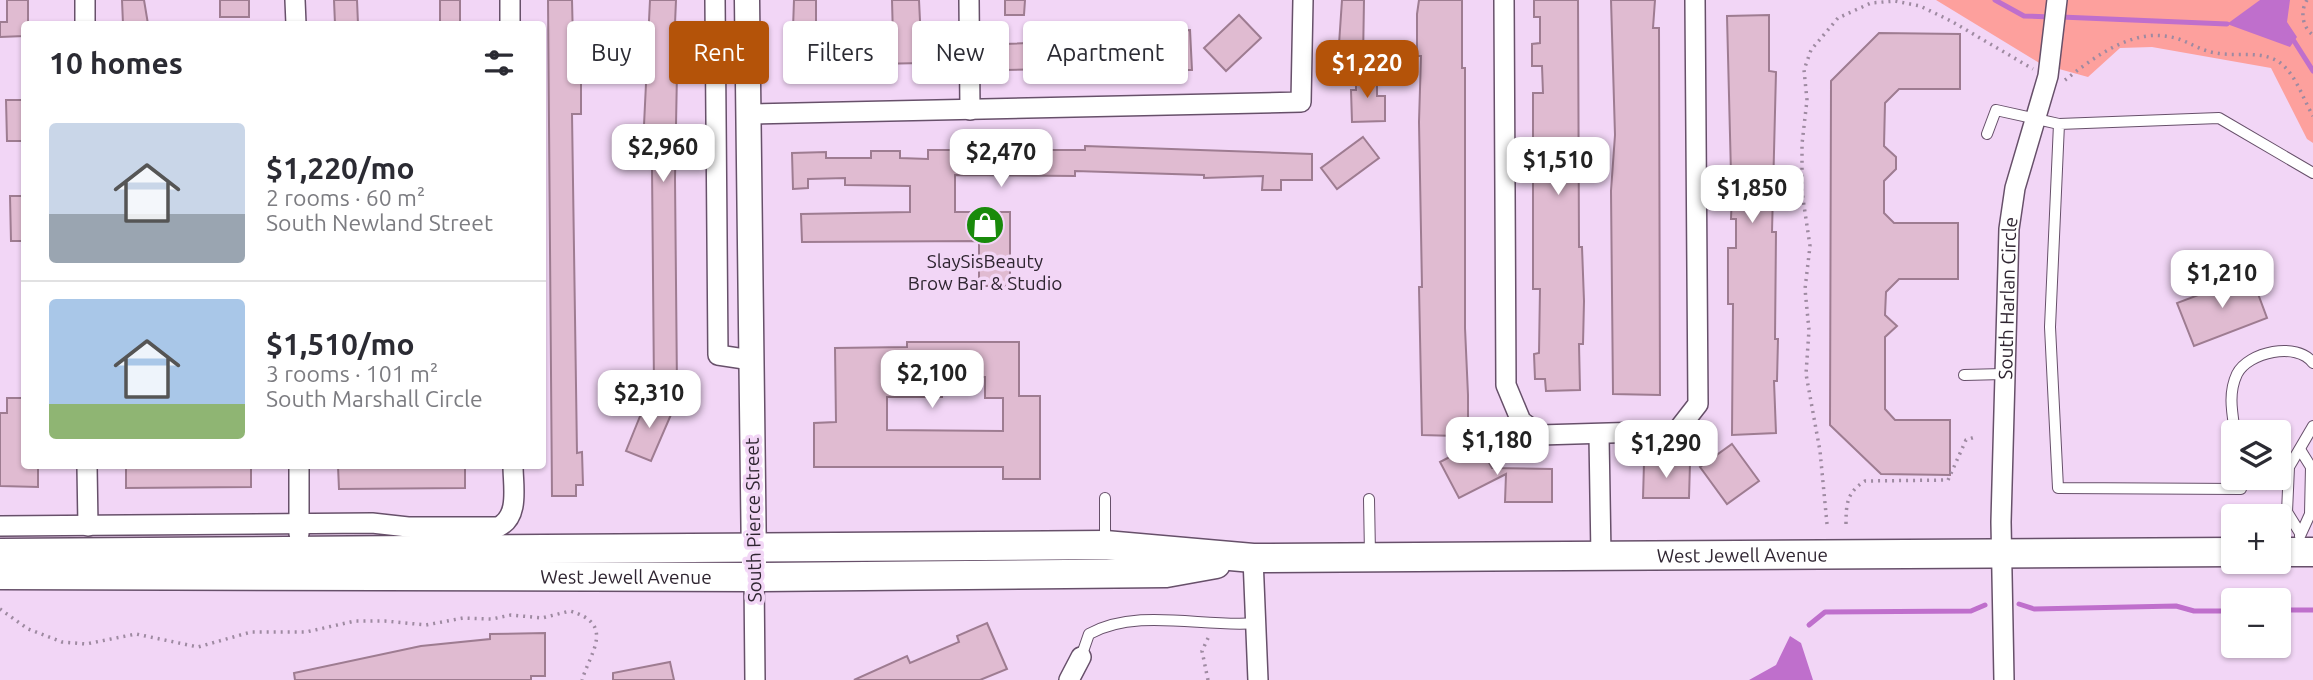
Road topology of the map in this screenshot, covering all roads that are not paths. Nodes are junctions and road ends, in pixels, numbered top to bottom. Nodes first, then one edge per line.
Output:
1 (85, 0) edge
2 (295, 0) edge
3 (510, 0) edge
4 (715, 0) edge
5 (747, 0) edge
6 (968, 0) edge
7 (1303, 0) edge
8 (1504, 0) edge
9 (1695, 0) edge
10 (2057, 0) edge
11 (85, 21) edge
12 (296, 21) edge
13 (510, 21) edge
14 (970, 110) junction
15 (748, 114) junction
16 (2036, 117) junction
17 (2059, 124) junction
18 (1987, 134) dead end
19 (2313, 173) edge
20 (751, 360) junction
21 (2313, 363) edge
22 (1964, 374) dead end
23 (2003, 374) junction
24 (2233, 420) edge
25 (2312, 431) edge
26 (1599, 435) junction
27 (2301, 451) junction
28 (88, 469) edge
29 (299, 469) edge
30 (513, 469) edge
31 (2221, 489) edge
32 (1105, 498) dead end
33 (1369, 499) dead end
34 (0, 526) edge
35 (88, 526) junction
36 (299, 537) junction
37 (1105, 545) junction
38 (753, 546) junction
39 (2298, 547) edge
40 (0, 552) edge
41 (2221, 552) edge
42 (2001, 554) junction
43 (1601, 556) junction
44 (1370, 557) junction
45 (1253, 558) junction
46 (0, 575) edge
47 (754, 577) junction
48 (1257, 624) junction
49 (1081, 657) joint
50 (755, 680) edge
51 (1069, 680) edge
52 (1258, 680) edge
53 (2004, 680) edge

1 - 11 street
2 - 12 street
3 - 13 street
4 - 20 street
5 - 15 street, South Pierce Street
6 - 14 street
7 - 14 street
8 - 26 street
9 - 26 street
10 - 16 street, South Harlan Circle
14 - 15 street
15 - 20 street, South Pierce Street
16 - 17 lane
16 - 18 lane
16 - 23 street, South Harlan Circle
17 - 19 lane
17 - 31 lane
20 - 38 street, South Pierce Street
21 - 24 lane
22 - 23 lane
23 - 42 street, South Harlan Circle
25 - 27 lane
26 - 43 street
27 - 39 lane
27 - 39 lane
28 - 35 street
29 - 36 street
30 - 36 street, West Jewell Avenue
32 - 37 lane
33 - 44 lane
34 - 35 street, West Jewell Avenue
35 - 36 street, West Jewell Avenue
36 - 38 main road, West Jewell Avenue
36 - 40 main road, West Jewell Avenue
37 - 38 main road, West Jewell Avenue
37 - 45 main road, West Jewell Avenue
38 - 47 street, South Pierce Street
41 - 42 main road, West Jewell Avenue
42 - 43 main road, West Jewell Avenue
42 - 53 street, South Harlan Circle
43 - 44 main road, West Jewell Avenue
44 - 45 main road, West Jewell Avenue
45 - 47 main road, West Jewell Avenue
45 - 48 street
46 - 47 main road, West Jewell Avenue
47 - 50 street, South Pierce Street
48 - 49 lane
48 - 52 street
49 - 51 street

